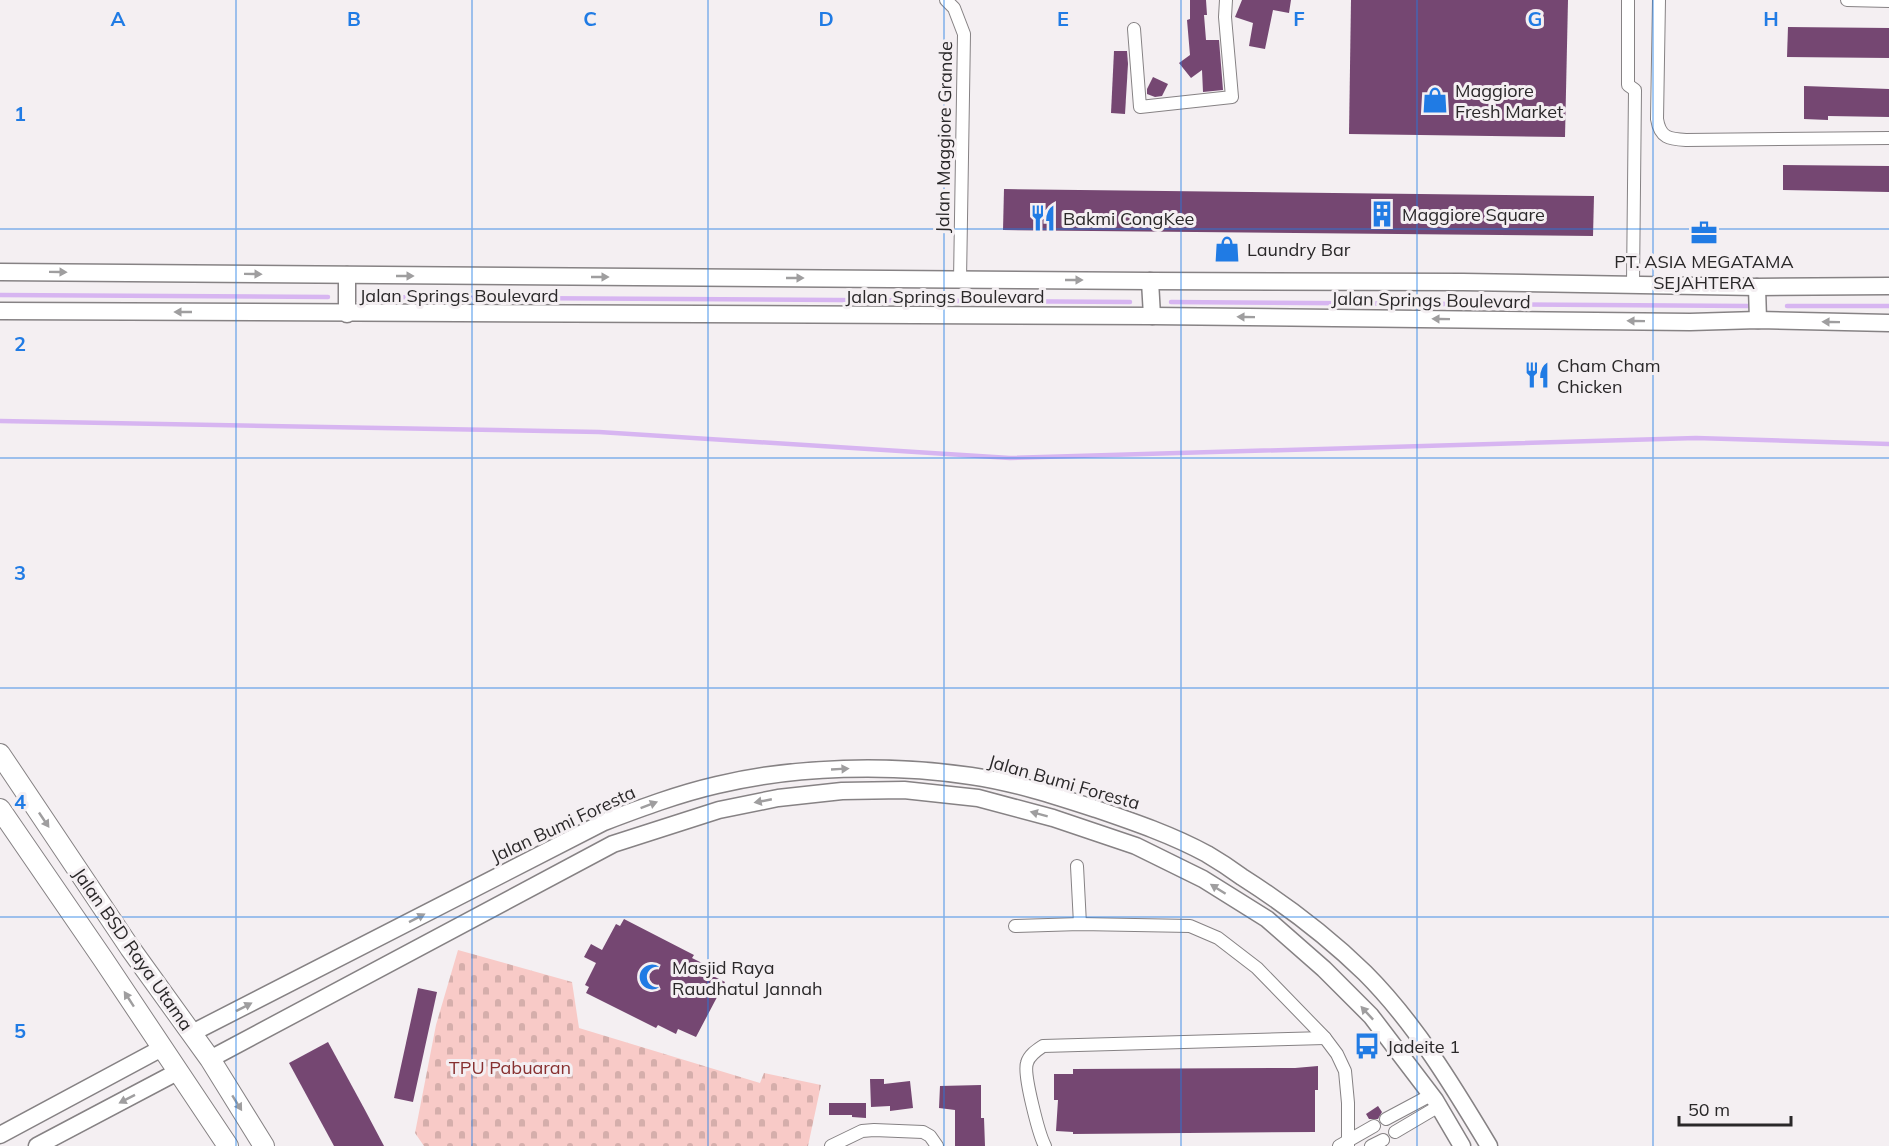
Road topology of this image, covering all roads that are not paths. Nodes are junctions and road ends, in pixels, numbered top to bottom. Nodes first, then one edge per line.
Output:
1 (946, 0) edge
2 (1226, 0) edge
3 (1628, 0) edge
4 (1659, 0) edge
5 (1847, 0) edge
6 (1889, 1) edge
7 (1134, 29) dead end
8 (1889, 138) edge
9 (0, 272) edge
10 (347, 275) junction
11 (960, 280) junction
12 (1150, 281) junction
13 (1633, 284) junction
14 (1757, 286) junction
15 (1889, 286) edge
16 (0, 311) edge
17 (347, 314) junction
18 (1152, 316) junction
19 (1758, 321) junction
20 (1889, 323) edge
21 (0, 754) edge
22 (0, 809) edge
23 (532, 859) junction
24 (1077, 866) dead end
25 (544, 881) junction
26 (1080, 924) junction
27 (1015, 926) dead end
28 (192, 1034) junction
29 (1325, 1038) junction
30 (162, 1048) junction
31 (210, 1059) junction
32 (178, 1071) junction
33 (1454, 1088) junction
34 (1435, 1100) junction
35 (1386, 1119) dead end
36 (1374, 1126) dead end
37 (1395, 1132) dead end
38 (0, 1135) edge
39 (1345, 1144) edge
40 (37, 1146) edge
41 (228, 1146) edge
42 (264, 1146) edge
43 (831, 1146) edge
44 (937, 1146) edge
45 (1045, 1146) edge
46 (1462, 1146) edge
47 (1489, 1146) edge

1 - 11 street, Jalan Maggiore Grande
2 - 7 street
3 - 13 street
4 - 8 street
5 - 6 street
9 -> 10 main road, Jalan Springs Boulevard
10 -> 11 main road, Jalan Springs Boulevard
10 - 17 main road
11 -> 12 main road, Jalan Springs Boulevard
12 - 13 main road, Jalan Springs Boulevard
12 - 18 main road
13 - 14 main road, Jalan Springs Boulevard
14 - 15 main road, Jalan Springs Boulevard
14 - 19 main road
17 -> 16 main road, Jalan Springs Boulevard
17 - 18 main road, Jalan Springs Boulevard
19 -> 18 main road, Jalan Springs Boulevard
20 -> 19 main road, Jalan Springs Boulevard
21 -> 28 main road, Jalan BSD Raya Utama
30 -> 22 main road, Jalan BSD Raya Utama
23 - 25 main road
28 -> 23 main road, Jalan Bumi Foresta
23 -> 33 main road, Jalan Bumi Foresta
24 - 26 street
25 - 31 main road, Jalan Bumi Foresta
34 -> 25 main road, Jalan Bumi Foresta
26 - 27 street
26 - 29 street
28 - 31 main road, Jalan BSD Raya Utama
29 - 39 street
29 - 45 street
30 - 32 main road, Jalan BSD Raya Utama
30 - 38 main road
31 -> 42 main road, Jalan BSD Raya Utama
32 -> 40 main road
32 - 41 main road, Jalan BSD Raya Utama
33 - 34 main road
33 - 47 main road, Jalan Bumi Foresta
34 - 35 street
34 - 37 street
34 - 46 main road, Jalan Bumi Foresta
36 - 39 street
43 - 44 street

